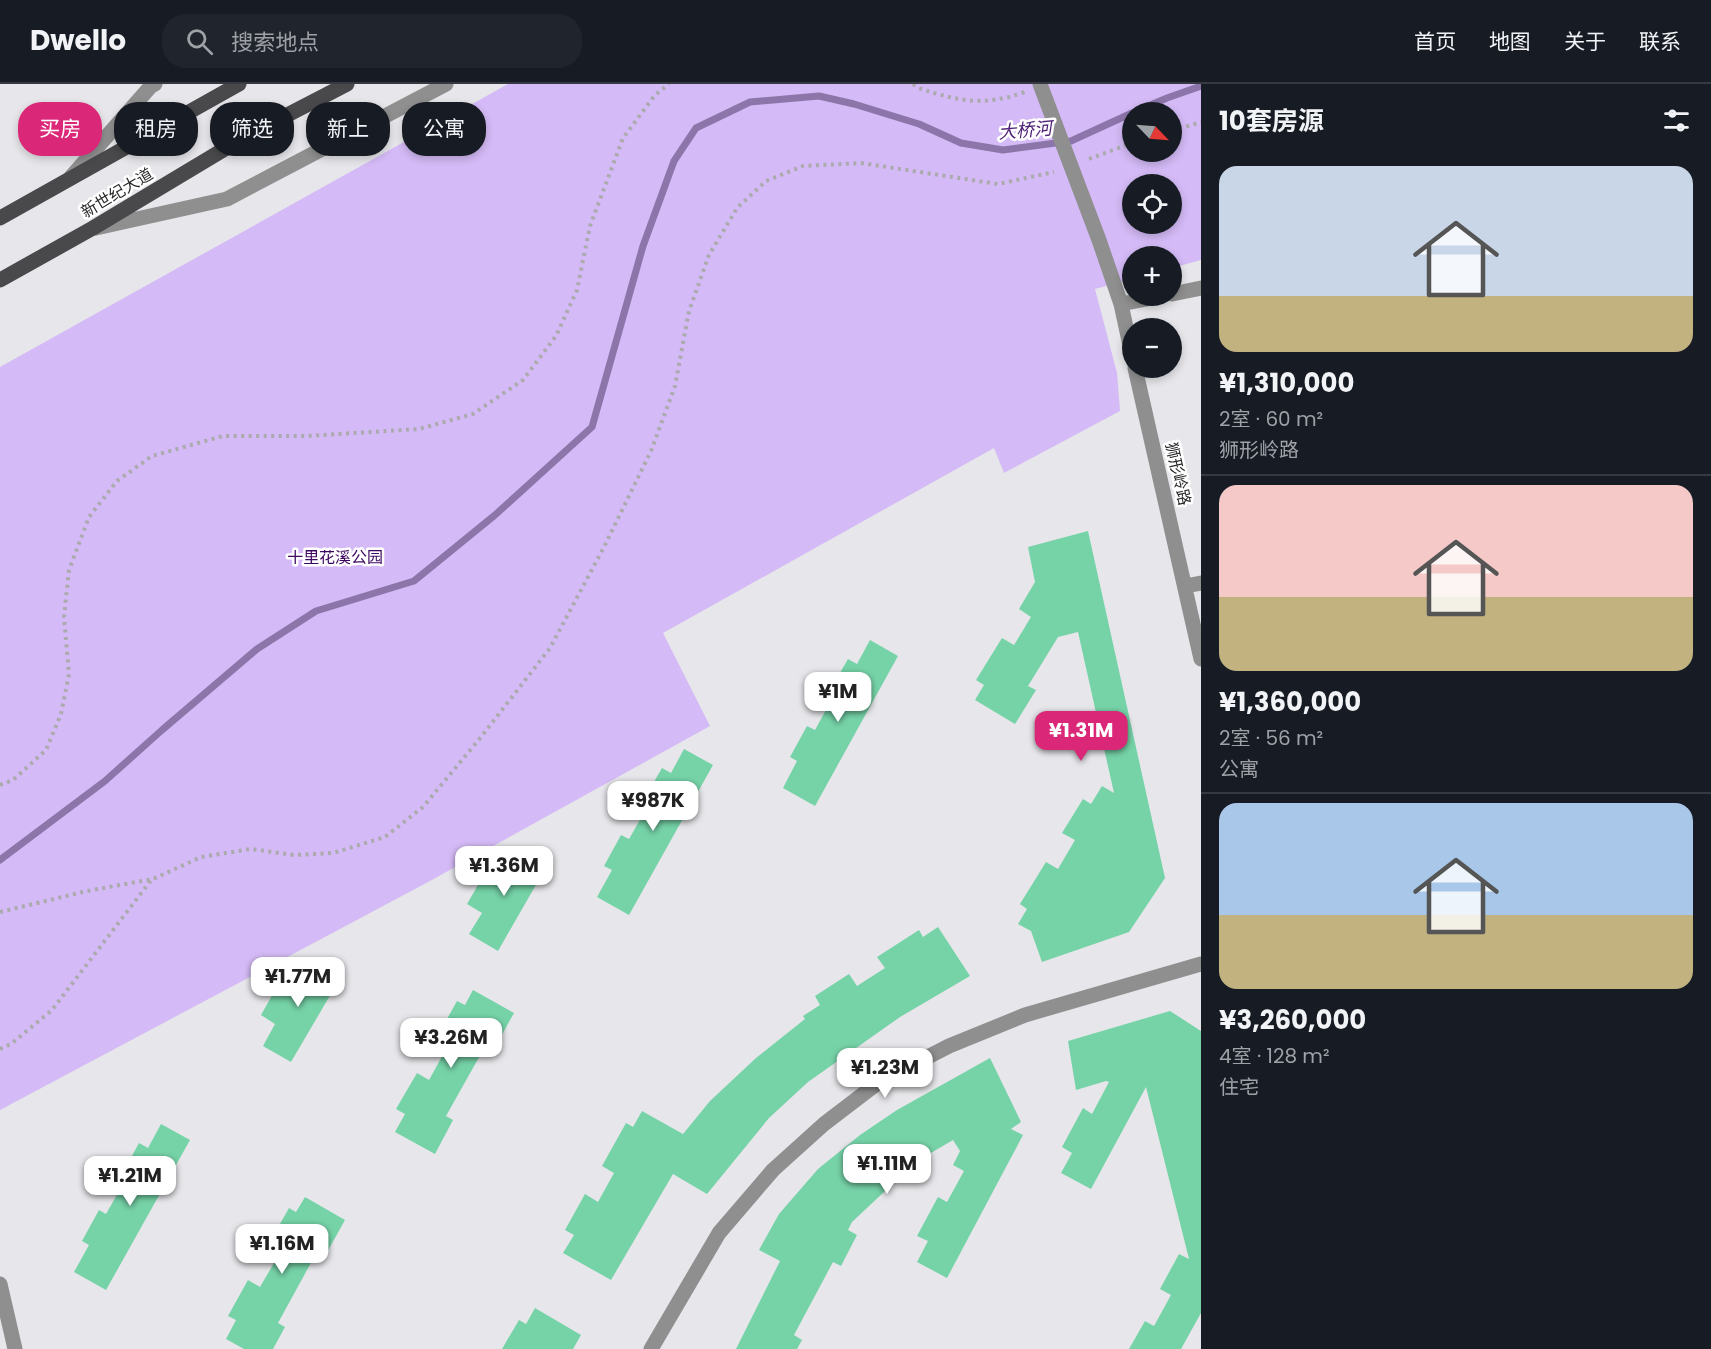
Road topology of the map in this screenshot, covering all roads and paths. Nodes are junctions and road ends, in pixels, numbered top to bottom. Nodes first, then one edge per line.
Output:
1 (155, 84) edge
2 (239, 84) edge
3 (347, 84) edge
4 (446, 84) edge
5 (669, 84) edge
6 (913, 84) edge
7 (1040, 84) edge
8 (1025, 92) dead end
9 (1201, 122) edge
10 (1182, 128) edge
11 (1122, 147) edge
12 (1080, 162) dead end
13 (1059, 170) dead end
14 (68, 181) junction
15 (0, 218) edge
16 (93, 228) junction
17 (0, 280) edge
18 (1201, 288) edge
19 (1182, 292) edge
20 (1121, 304) joint
21 (1124, 318) edge
22 (1137, 378) edge
23 (1201, 583) edge
24 (1185, 586) junction
25 (1201, 659) edge
26 (0, 785) edge
27 (153, 879) junction
28 (0, 912) edge
29 (1201, 964) edge
30 (0, 1049) edge
31 (0, 1284) edge
32 (15, 1349) edge
33 (651, 1349) edge

1 - 14 street
2 - 14 main road, 新世纪大道
3 - 16 main road, 新世纪大道
4 - 16 street
5 - 26 path
6 - 8 path
7 - 20 street
9 - 10 path
11 - 12 path
13 - 27 path
14 - 15 main road, 新世纪大道
16 - 17 main road, 新世纪大道
18 - 19 street
20 - 21 street
22 - 24 street, 狮形岭路
23 - 24 street
24 - 25 street, 狮形岭路
27 - 28 path
27 - 30 path
29 - 33 street
31 - 32 street

